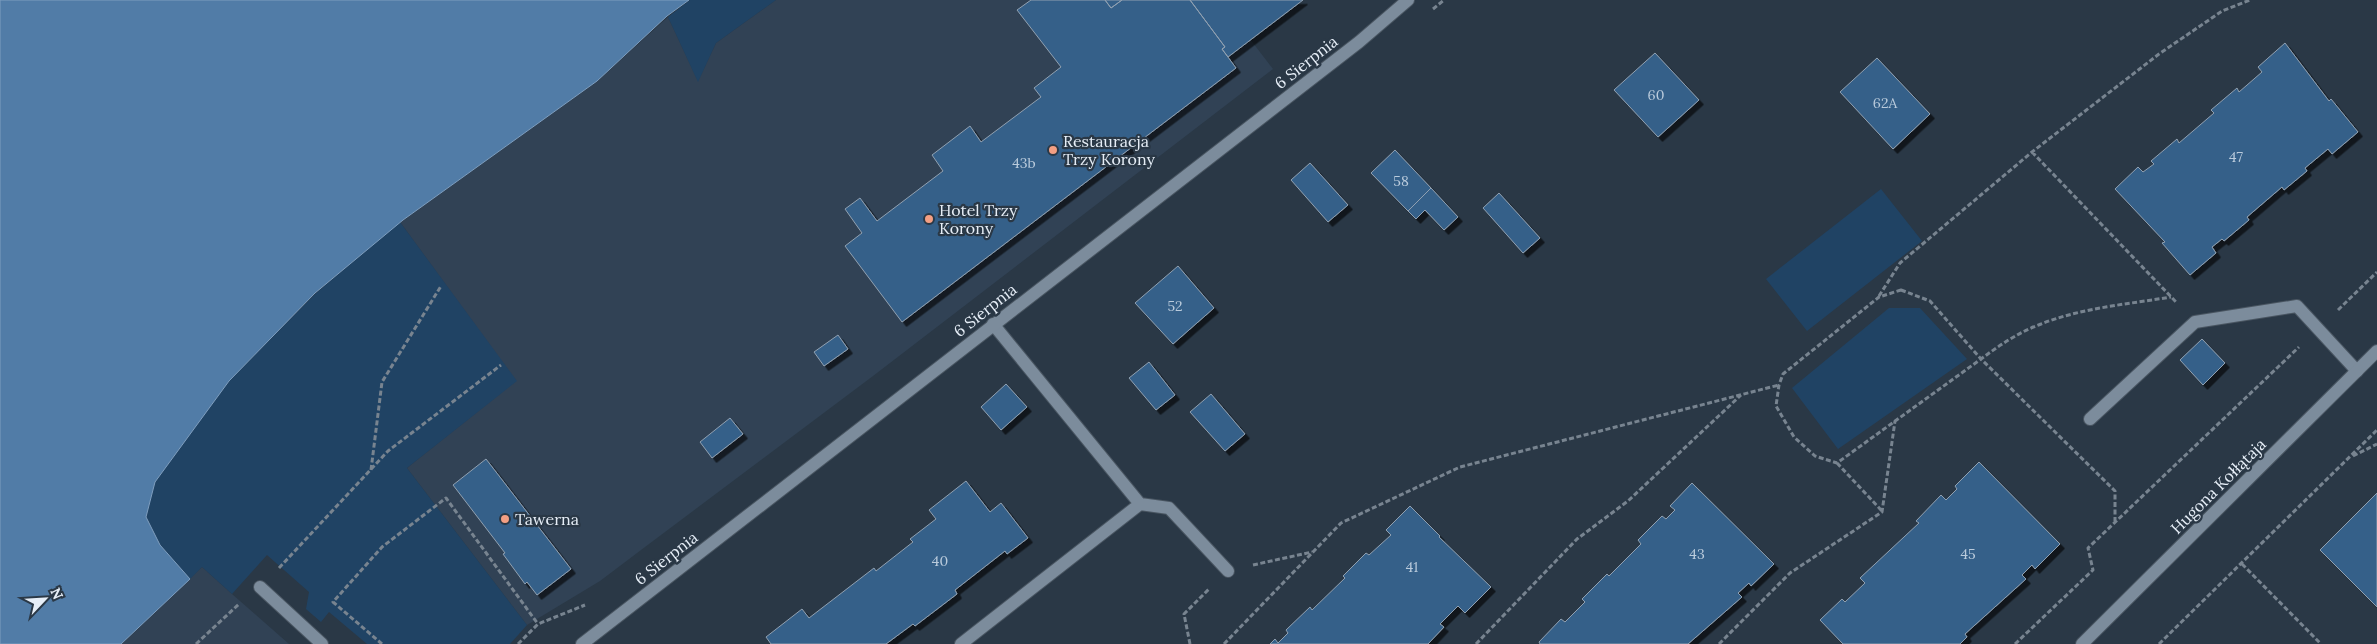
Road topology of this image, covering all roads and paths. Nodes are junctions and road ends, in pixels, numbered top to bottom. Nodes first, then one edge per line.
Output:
1 (1408, 0) edge
2 (2250, 0) edge
3 (2032, 152) junction
4 (2377, 272) edge
5 (441, 286) dead end
6 (2171, 296) junction
7 (1879, 297) junction
8 (2195, 322) junction
9 (993, 324) junction
10 (2317, 330) junction
11 (2377, 351) edge
12 (1981, 359) junction
13 (501, 365) dead end
14 (2357, 371) junction
15 (1778, 385) junction
16 (1742, 395) junction
17 (1895, 420) junction
18 (2090, 420) dead end
19 (2377, 430) edge
20 (2377, 444) edge
21 (2350, 457) junction
22 (1837, 463) junction
23 (370, 470) junction
24 (1140, 504) junction
25 (1882, 512) junction
26 (2115, 522) junction
27 (2242, 564) junction
28 (1228, 571) dead end
29 (260, 587) junction
30 (538, 624) dead end
31 (196, 644) edge
32 (322, 644) edge
33 (382, 644) edge
34 (582, 644) edge
35 (961, 644) edge
36 (1224, 644) edge
37 (1476, 644) edge
38 (1719, 644) edge
39 (2015, 644) edge
40 (2082, 644) edge
41 (2159, 644) edge
42 (2321, 644) edge

1 - 9 street, 6 Sierpnia
2 - 3 path
3 - 6 path
3 - 7 path
4 - 10 path
5 - 23 path
6 - 8 path
6 - 12 path
7 - 12 path
7 - 15 path
8 - 10 street
8 - 18 street
9 - 24 street
9 - 34 street, 6 Sierpnia
10 - 14 street
10 - 26 path
11 - 14 street, Hugona Kołłątaja
12 - 17 path
12 - 26 path
13 - 23 path
14 - 40 street, Hugona Kołłątaja
15 - 16 path
15 - 22 path
16 - 36 path
16 - 37 path
17 - 22 path
17 - 25 path
19 - 21 path
20 - 21 path
21 - 27 path
22 - 25 path
23 - 29 path
24 - 28 street
24 - 35 street
25 - 38 path
26 - 39 path
27 - 41 path
27 - 42 path
29 - 31 path
29 - 32 street
30 - 33 path

